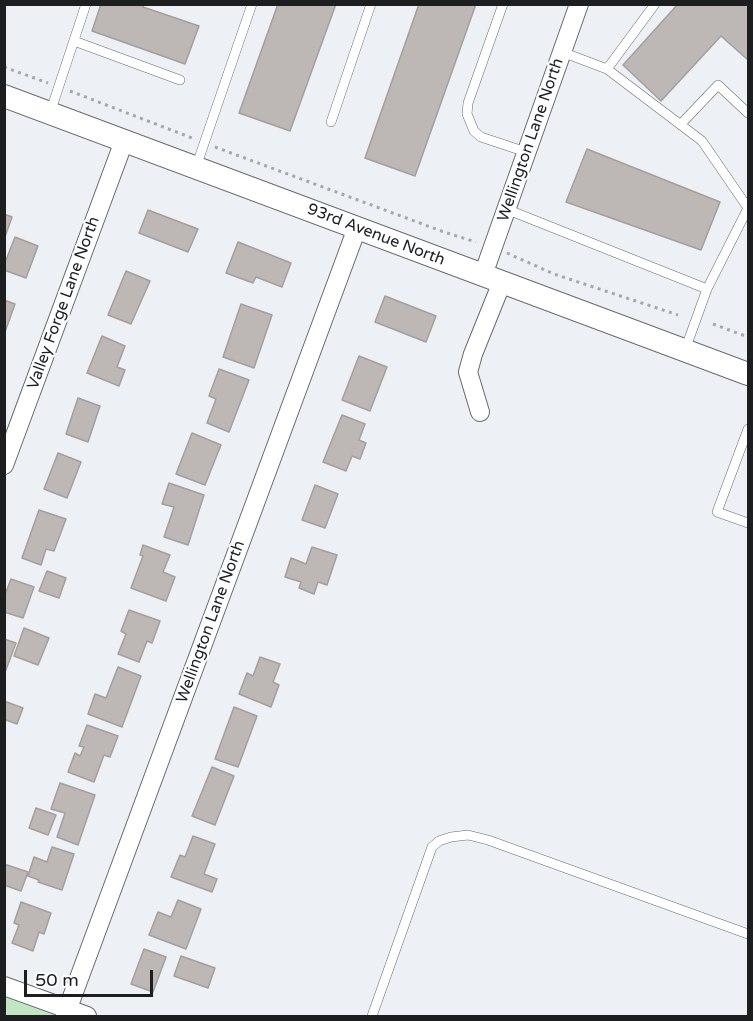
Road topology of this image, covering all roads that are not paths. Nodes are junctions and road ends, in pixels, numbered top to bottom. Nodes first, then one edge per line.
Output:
1 (86, 4) edge
2 (252, 4) edge
3 (371, 4) edge
4 (503, 4) edge
5 (579, 4) edge
6 (655, 4) edge
7 (74, 41) junction
8 (562, 52) junction
9 (608, 69) junction
10 (180, 80) dead end
11 (4, 96) edge
12 (50, 113) junction
13 (748, 113) edge
14 (331, 122) dead end
15 (681, 124) junction
16 (124, 141) junction
17 (526, 152) junction
18 (195, 167) junction
19 (748, 208) edge
20 (506, 209) junction
21 (357, 228) junction
22 (492, 279) junction
23 (707, 289) junction
24 (685, 350) junction
25 (748, 374) edge
26 (480, 412) dead end
27 (748, 429) edge
28 (4, 465) edge
29 (748, 523) edge
30 (748, 934) edge
31 (4, 986) edge
32 (67, 1013) edge
33 (87, 1017) edge
34 (372, 1017) edge

1 - 7 lane
2 - 18 lane
3 - 14 lane
4 - 17 lane
5 - 8 street, Wellington Lane North
6 - 9 lane
7 - 10 lane
7 - 12 lane
8 - 9 lane
8 - 17 street, Wellington Lane North
9 - 15 lane
11 - 12 street, 93rd Avenue North
12 - 16 street, 93rd Avenue North
13 - 15 lane
15 - 19 lane
16 - 18 street, 93rd Avenue North
16 - 28 street, Valley Forge Lane North
17 - 20 street, Wellington Lane North
18 - 21 street, 93rd Avenue North
19 - 23 lane
20 - 22 street, Wellington Lane North
20 - 23 lane
21 - 22 street, 93rd Avenue North
21 - 32 street, Wellington Lane North
22 - 24 street, 93rd Avenue North
22 - 26 street, Wellington Lane North
23 - 24 lane
24 - 25 street, 93rd Avenue North
27 - 29 lane
30 - 34 lane
31 - 32 street
32 - 33 street

